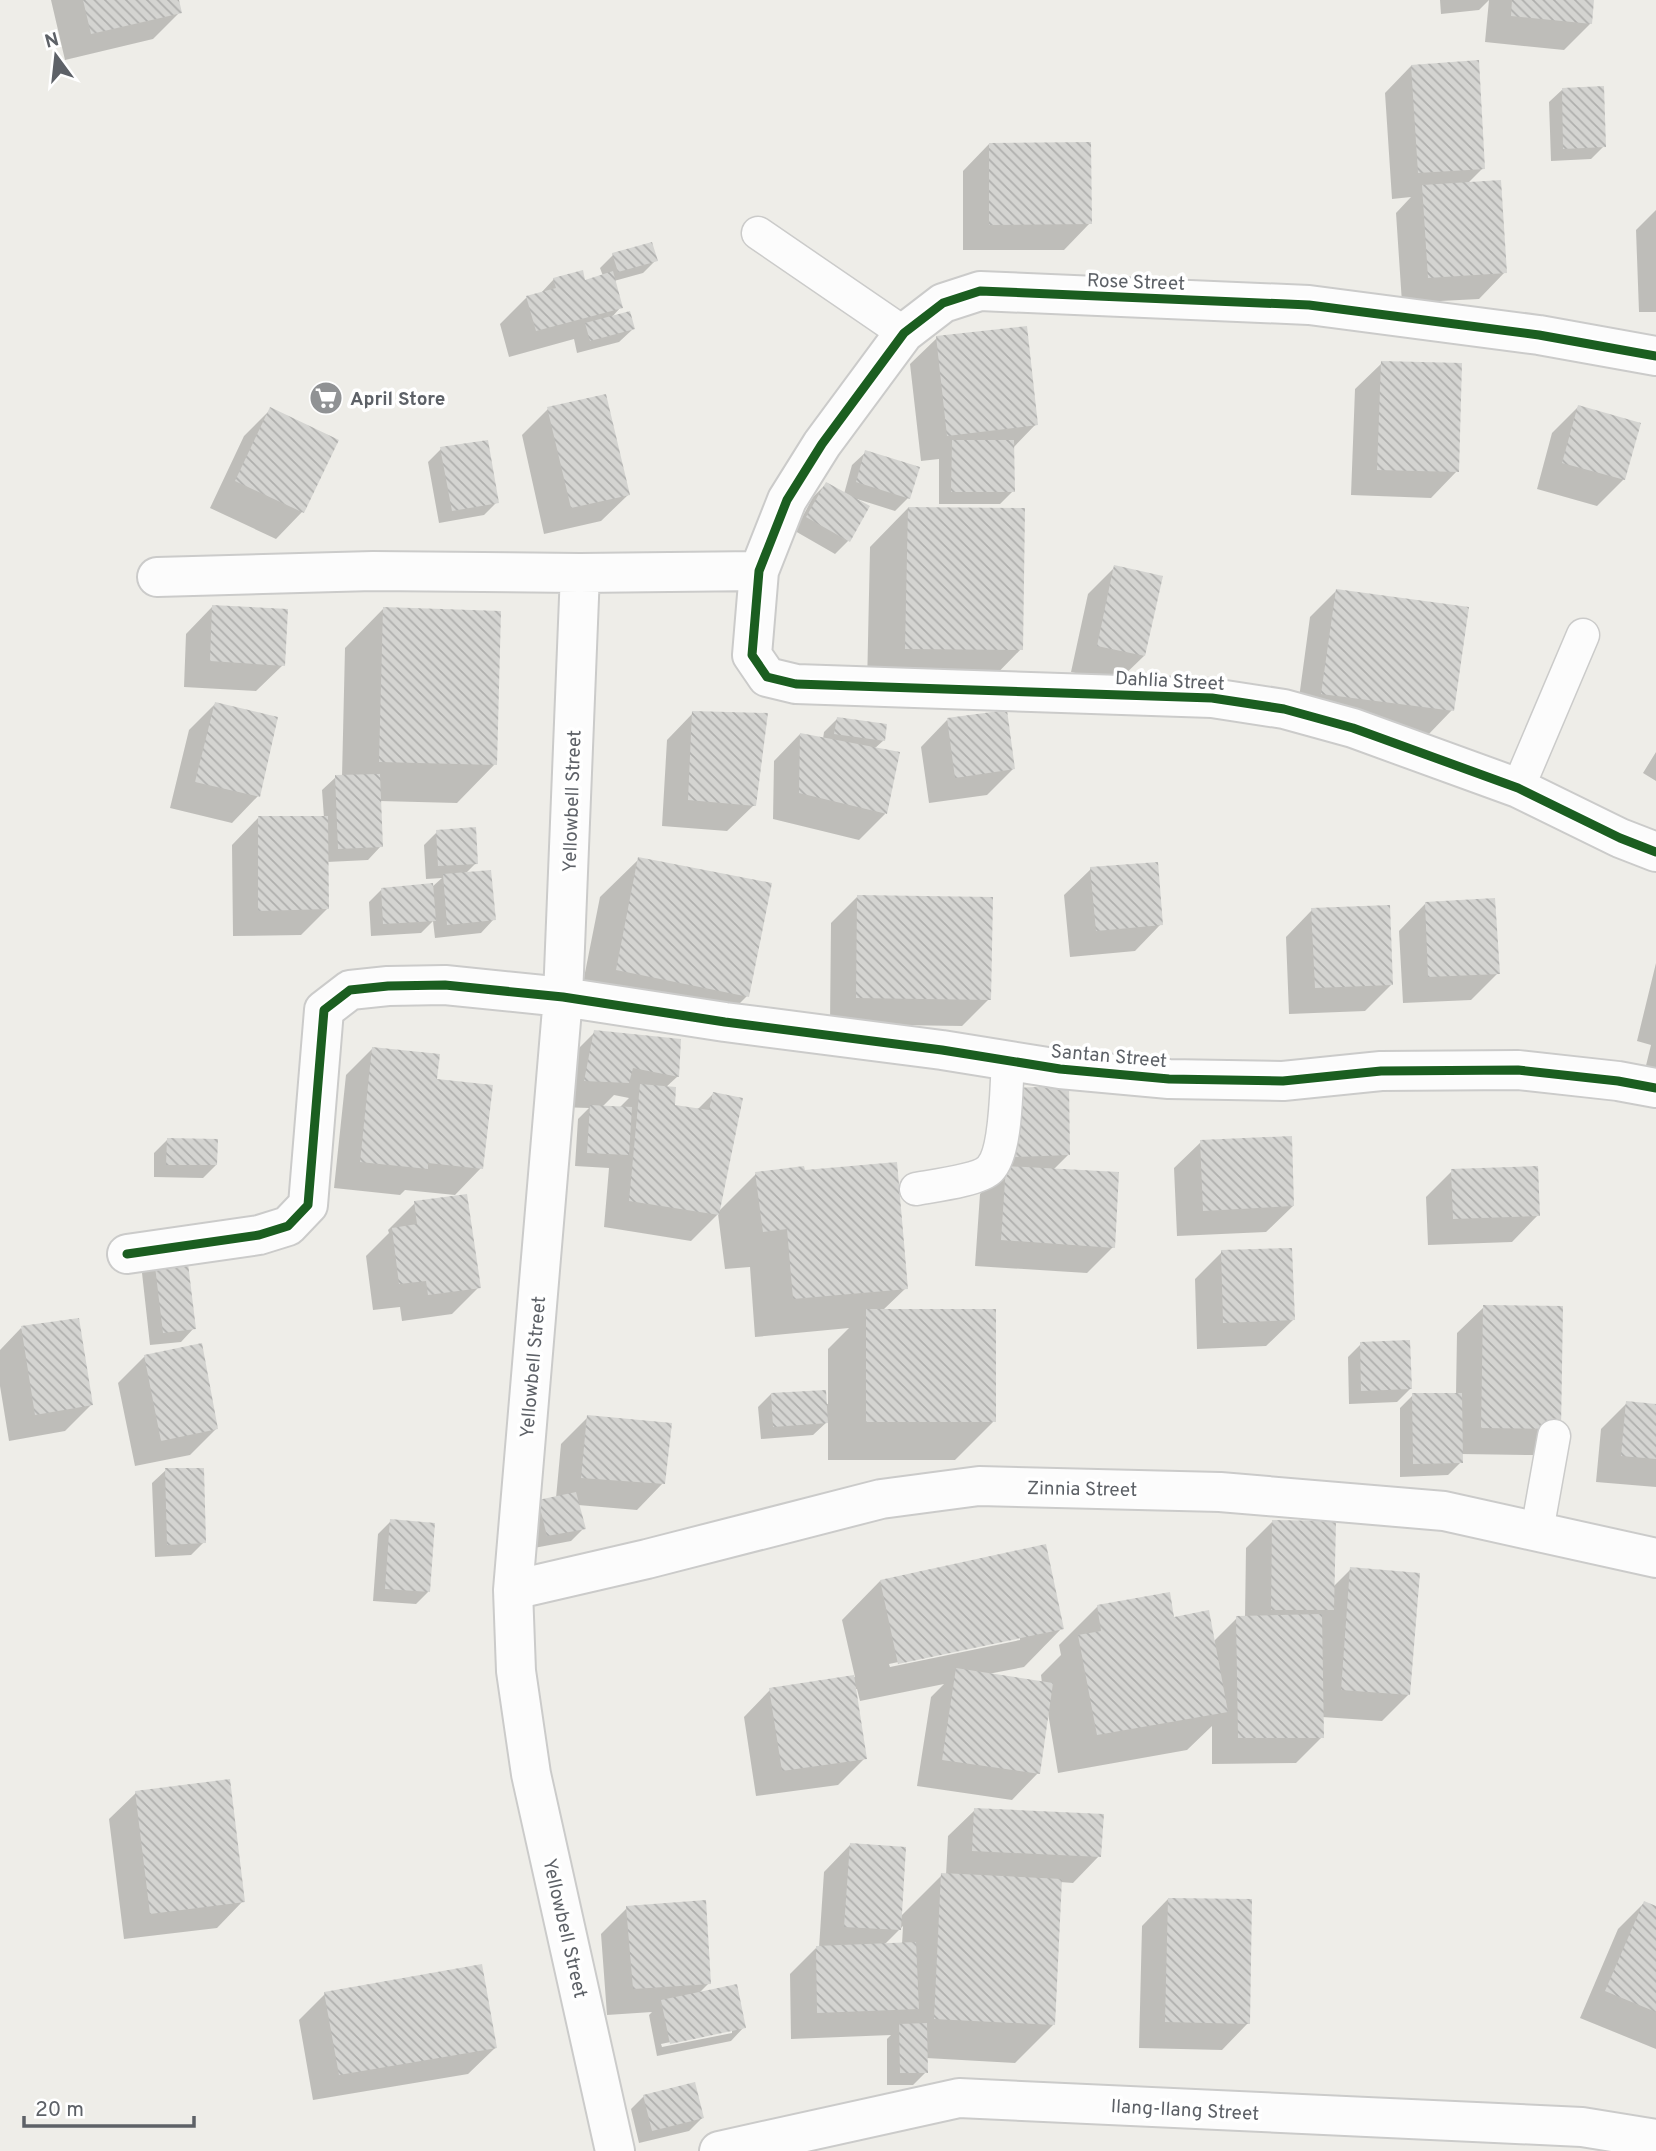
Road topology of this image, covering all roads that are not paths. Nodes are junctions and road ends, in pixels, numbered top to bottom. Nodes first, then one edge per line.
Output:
1 (758, 233) dead end
2 (904, 333) junction
3 (1656, 356) edge
4 (759, 571) junction
5 (580, 573) junction
6 (157, 577) dead end
7 (1583, 635) dead end
8 (1518, 788) junction
9 (1656, 852) edge
10 (563, 997) junction
11 (1008, 1061) junction
12 (1656, 1088) edge
13 (916, 1189) dead end
14 (127, 1254) dead end
15 (1554, 1436) dead end
16 (1537, 1531) junction
17 (1656, 1558) edge
18 (513, 1590) junction
19 (1656, 2139) edge
20 (615, 2151) edge
21 (719, 2151) edge

1 - 2 lane
2 - 3 street, Rose Street
2 - 4 street, Rose Street
4 - 5 street
4 - 8 street, Dahlia Street
5 - 6 street
5 - 10 street, Yellowbell Street
7 - 8 lane
8 - 9 street, Dahlia Street
10 - 11 street, Santan Street
10 - 14 street, Santan Street
10 - 18 street, Yellowbell Street
11 - 12 street, Santan Street
11 - 13 lane
15 - 16 lane
16 - 17 street, Zinnia Street
16 - 18 street, Zinnia Street
18 - 20 street, Yellowbell Street
19 - 21 street, Ilang-Ilang Street

